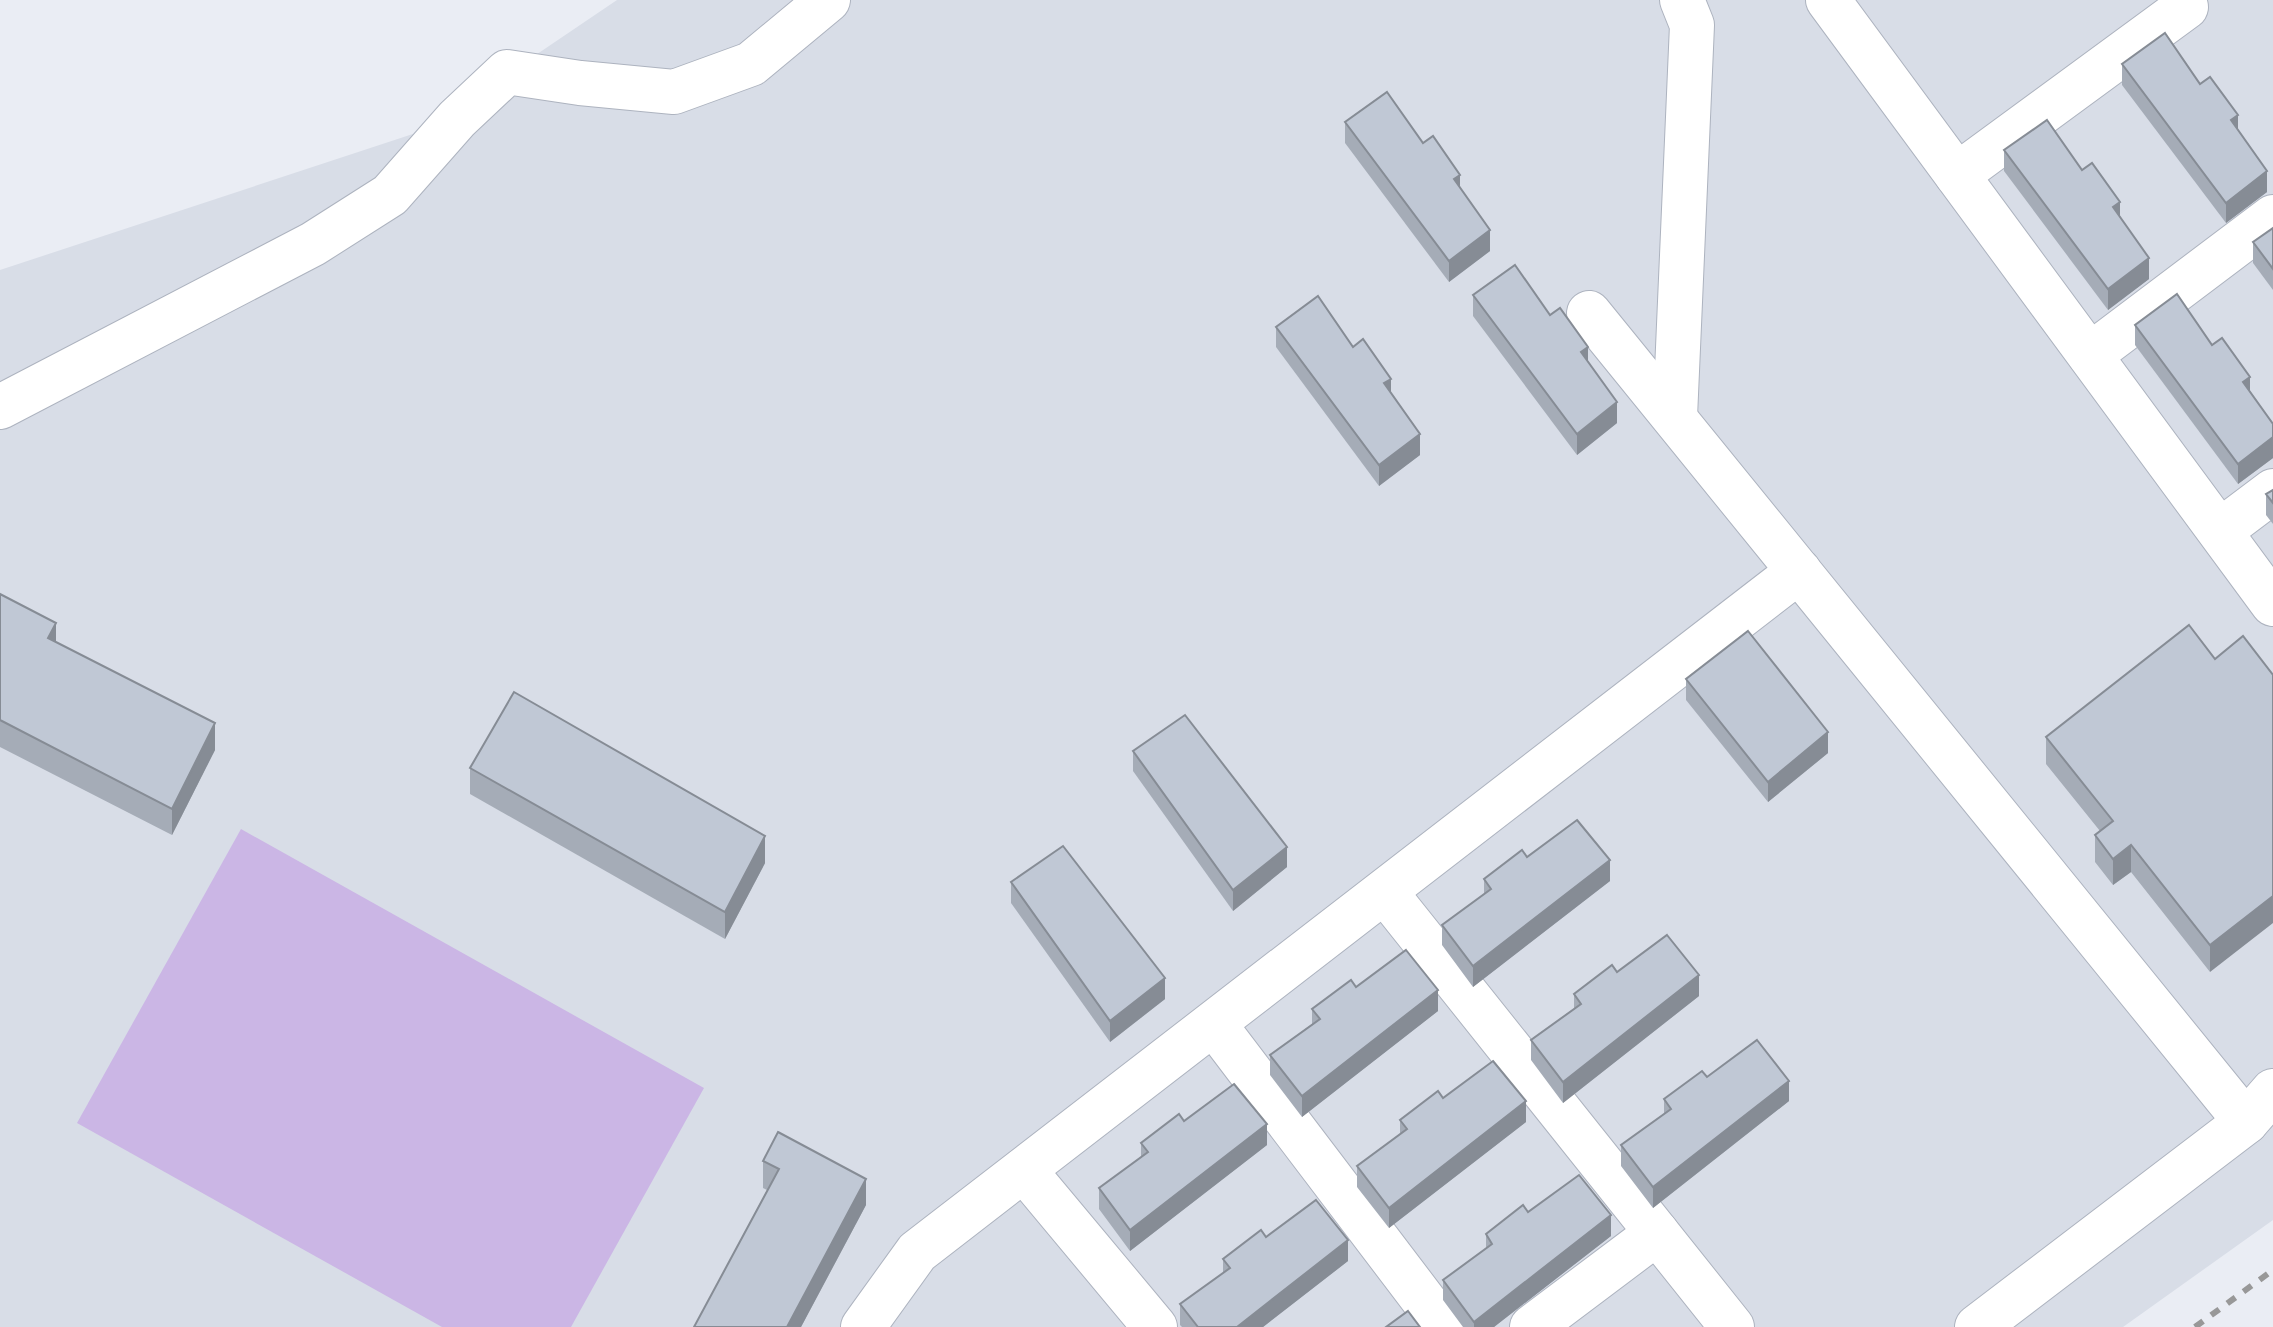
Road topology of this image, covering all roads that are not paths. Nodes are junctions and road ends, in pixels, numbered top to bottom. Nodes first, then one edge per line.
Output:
1 (828, 0) edge
2 (1682, 0) edge
3 (1828, 0) edge
4 (2186, 7) dead end
5 (1957, 175) junction
6 (2273, 217) edge
7 (1589, 313) dead end
8 (2090, 355) junction
9 (0, 407) edge
10 (1675, 417) junction
11 (2273, 491) edge
12 (2220, 531) junction
13 (1799, 571) junction
14 (2273, 604) edge
15 (1385, 892) junction
16 (1214, 1024) junction
17 (2260, 1106) edge
18 (1024, 1170) junction
19 (1657, 1233) junction
20 (863, 1327) edge
21 (1155, 1327) edge
22 (1444, 1327) edge
23 (1532, 1327) edge
24 (1732, 1327) edge
25 (1977, 1327) edge

1 - 9 street
2 - 10 street
3 - 5 street
4 - 5 street
5 - 8 street
6 - 8 street
7 - 10 street
8 - 12 street
10 - 13 street
11 - 12 street
12 - 14 street
13 - 15 street
13 - 17 street
15 - 16 street
15 - 19 street
16 - 18 street
16 - 22 street
17 - 25 street
18 - 20 street
18 - 21 street
19 - 23 street
19 - 24 street

